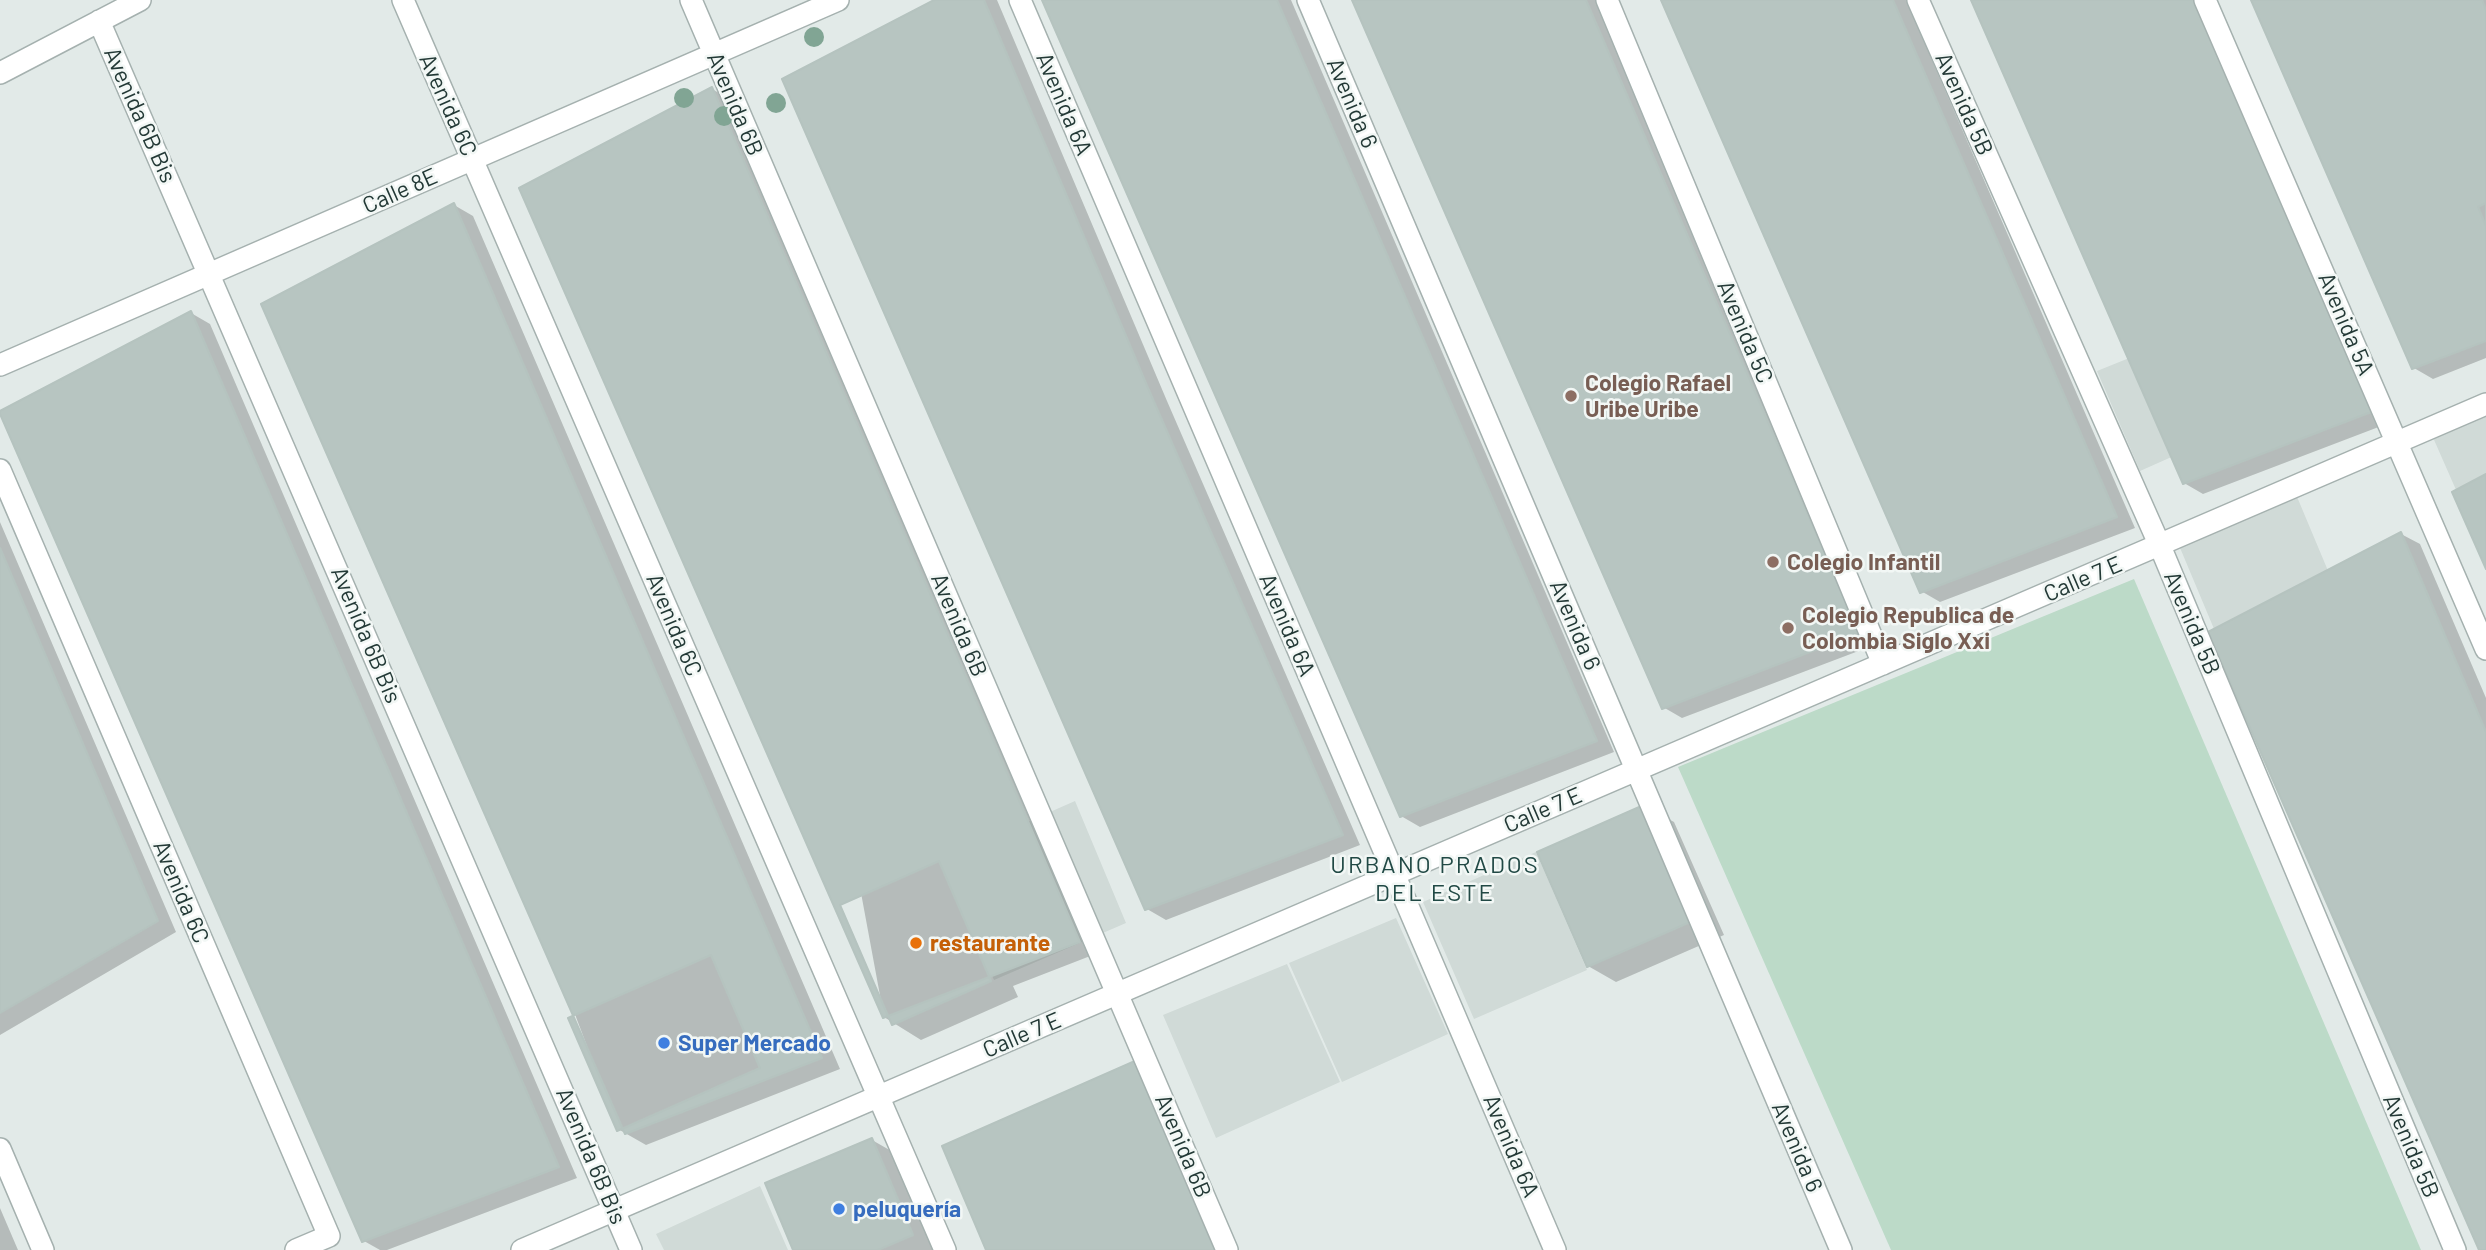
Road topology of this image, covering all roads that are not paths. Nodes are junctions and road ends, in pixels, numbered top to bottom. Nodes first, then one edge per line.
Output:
1 (140, 0) edge
2 (403, 0) edge
3 (691, 0) edge
4 (838, 0) edge
5 (1020, 0) edge
6 (1308, 0) edge
7 (1607, 0) edge
8 (1918, 0) edge
9 (2205, 0) edge
10 (99, 21) junction
11 (714, 54) junction
12 (0, 73) edge
13 (472, 159) junction
14 (209, 274) junction
15 (0, 365) edge
16 (2486, 404) edge
17 (2397, 443) junction
18 (0, 470) edge
19 (2160, 546) junction
20 (2486, 649) edge
21 (1883, 664) junction
22 (1636, 770) junction
23 (1394, 874) junction
24 (1117, 994) junction
25 (879, 1096) junction
26 (0, 1149) edge
27 (614, 1210) junction
28 (43, 1250) edge
29 (296, 1250) edge
30 (522, 1250) edge
31 (631, 1250) edge
32 (945, 1250) edge
33 (1227, 1250) edge
34 (1555, 1250) edge
35 (1841, 1250) edge
36 (2455, 1250) edge

1 - 10 street
2 - 13 street, Avenida 6C
3 - 11 street, Avenida 6B
4 - 11 street, Calle 8E
5 - 23 street, Avenida 6A
6 - 22 street, Avenida 6
7 - 21 street, Avenida 5C
8 - 19 street, Avenida 5B
9 - 17 street, Avenida 5A
10 - 12 street
10 - 14 street, Avenida 6B Bis
11 - 13 street, Calle 8E
11 - 24 street, Avenida 6B
13 - 14 street, Calle 8E
13 - 25 street, Avenida 6C
14 - 15 street, Calle 8E
14 - 27 street, Avenida 6B Bis
16 - 17 street, Calle 7 E
17 - 19 street, Calle 7 E
17 - 20 street, Avenida 5A
18 - 29 street, Avenida 6C
19 - 21 street, Calle 7 E
19 - 36 street, Avenida 5B
21 - 22 street, Calle 7 E
22 - 23 street, Calle 7 E
22 - 35 street, Avenida 6
23 - 24 street, Calle 7 E
23 - 34 street, Avenida 6A
24 - 25 street, Calle 7 E
24 - 33 street, Avenida 6B
25 - 27 street, Calle 7 E
25 - 32 street, Avenida 6C
26 - 28 street
27 - 30 street, Calle 7 E
27 - 31 street, Avenida 6B Bis

